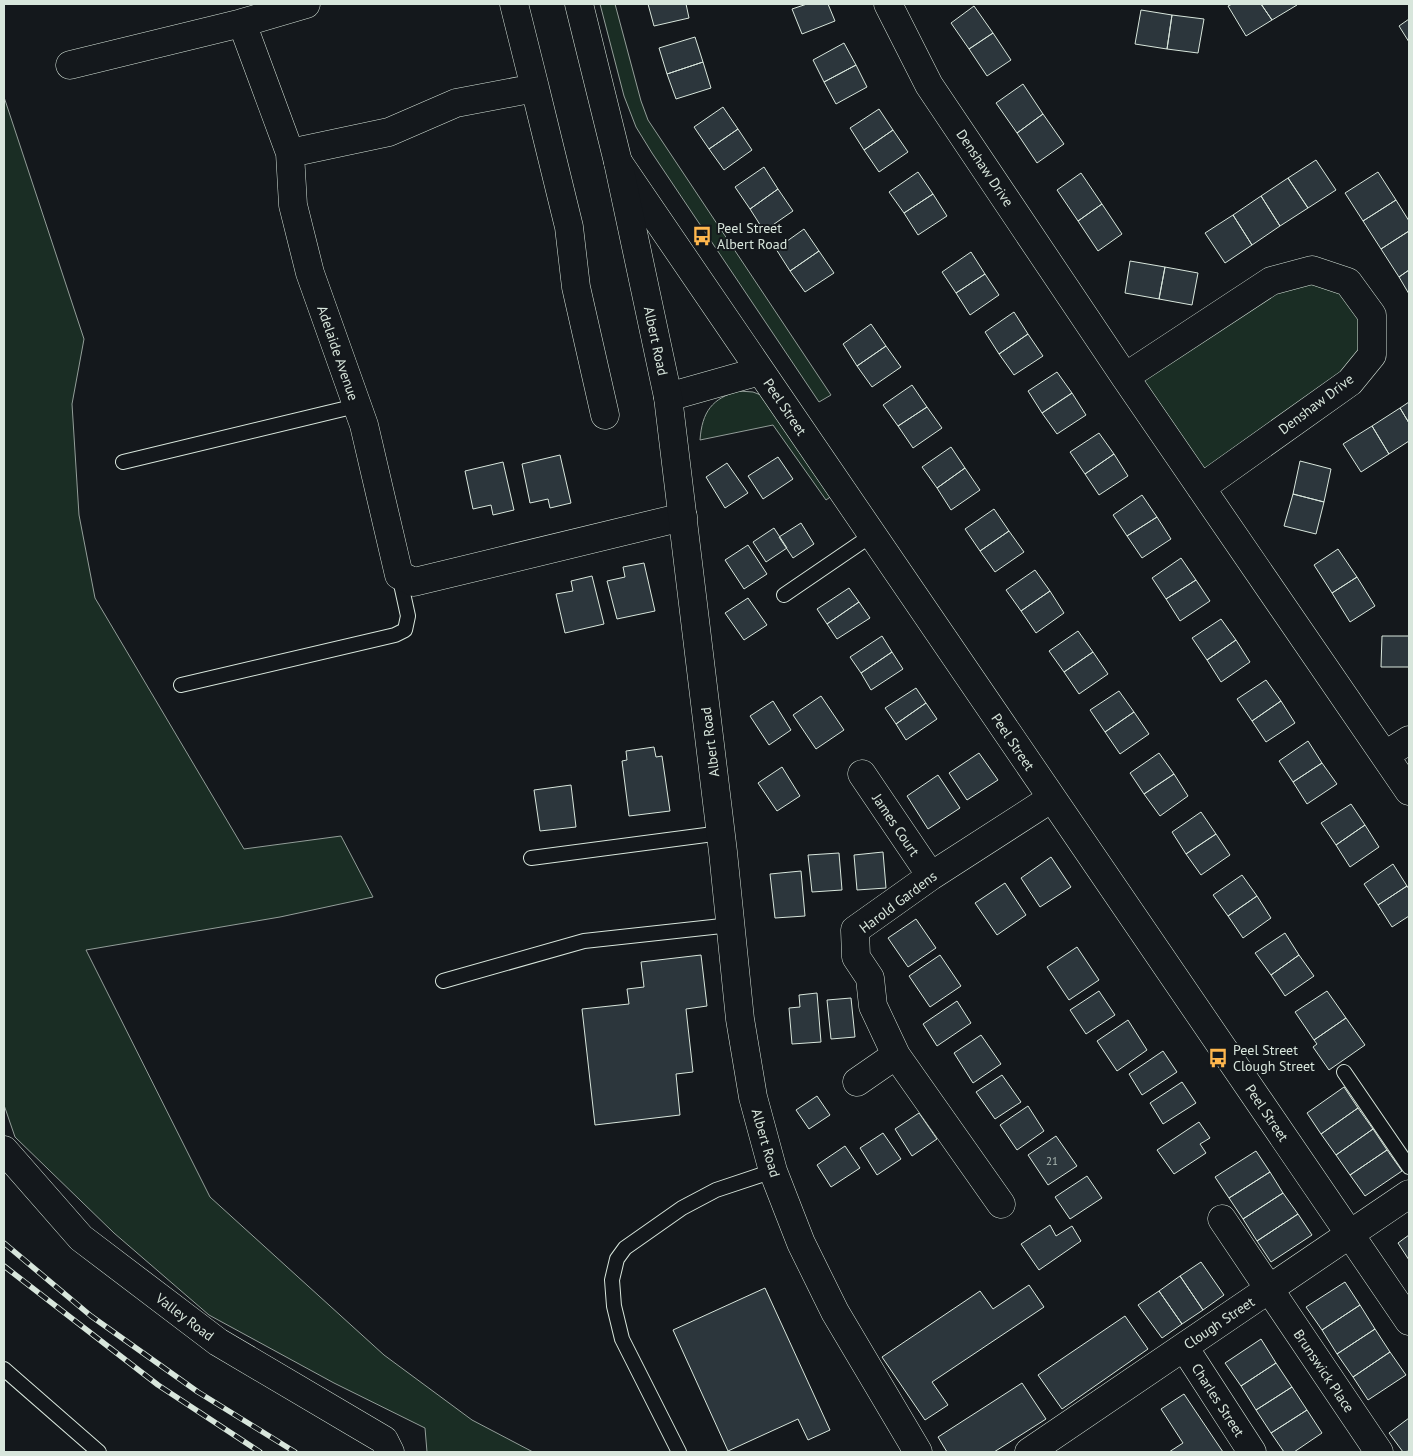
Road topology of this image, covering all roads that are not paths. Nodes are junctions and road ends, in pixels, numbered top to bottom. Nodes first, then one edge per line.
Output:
1 (306, 4) edge
2 (514, 4) edge
3 (579, 4) edge
4 (888, 4) edge
5 (242, 23) junction
6 (70, 65) dead end
7 (535, 88) junction
8 (290, 153) junction
9 (618, 162) junction
10 (760, 371) junction
11 (1125, 377) junction
12 (668, 397) junction
13 (356, 406) junction
14 (605, 415) dead end
15 (123, 462) dead end
16 (1201, 488) junction
17 (683, 517) junction
18 (872, 535) junction
19 (399, 575) junction
20 (784, 595) dead end
21 (181, 685) dead end
22 (1409, 740) edge
23 (1385, 755) junction
24 (862, 774) dead end
25 (1409, 791) edge
26 (1052, 798) junction
27 (721, 833) junction
28 (531, 858) dead end
29 (931, 876) junction
30 (731, 925) junction
31 (443, 982) dead end
32 (896, 1055) junction
33 (1344, 1072) dead end
34 (857, 1082) dead end
35 (4, 1150) edge
36 (1409, 1167) edge
37 (773, 1172) junction
38 (1409, 1194) edge
39 (1001, 1204) dead end
40 (1222, 1219) dead end
41 (1350, 1235) junction
42 (1269, 1289) junction
43 (1409, 1321) edge
44 (1184, 1347) junction
45 (4, 1369) edge
46 (99, 1452) edge
47 (390, 1452) edge
48 (679, 1452) edge
49 (918, 1452) edge
50 (1029, 1452) edge
51 (1252, 1452) edge
52 (1379, 1452) edge

1 - 5 street
2 - 7 street
3 - 9 street, Albert Road
4 - 11 street, Denshaw Drive
5 - 6 street
5 - 8 street, Adelaide Avenue
7 - 8 street
7 - 14 street
8 - 13 street, Adelaide Avenue
9 - 10 street, Peel Street
9 - 12 street, Albert Road
10 - 12 street
10 - 18 street, Peel Street
11 - 16 street, Denshaw Drive
11 - 16 street, Denshaw Drive
12 - 17 street, Albert Road
13 - 15 lane
13 - 19 street, Adelaide Avenue
16 - 23 street, Denshaw Drive
17 - 19 street
17 - 27 street, Albert Road
18 - 20 lane
18 - 26 street, Peel Street
19 - 21 lane
22 - 23 street
23 - 25 street, Denshaw Drive
24 - 29 street, James Court
26 - 29 street, Harold Gardens
26 - 41 street, Peel Street
27 - 28 lane
27 - 30 street, Albert Road
29 - 32 street, Harold Gardens
30 - 31 lane
30 - 37 street, Albert Road
32 - 34 street
32 - 39 street, Harold Gardens
33 - 36 lane
35 - 47 street, Valley Road
37 - 48 lane
37 - 49 street, Albert Road
38 - 41 street, Clough Street
40 - 42 street, Brunswick Place
41 - 42 street, Clough Street
41 - 43 street, Peel Street
42 - 44 street, Clough Street
42 - 52 street, Brunswick Place
44 - 50 street, Clough Street
44 - 51 street, Charles Street
45 - 46 lane

